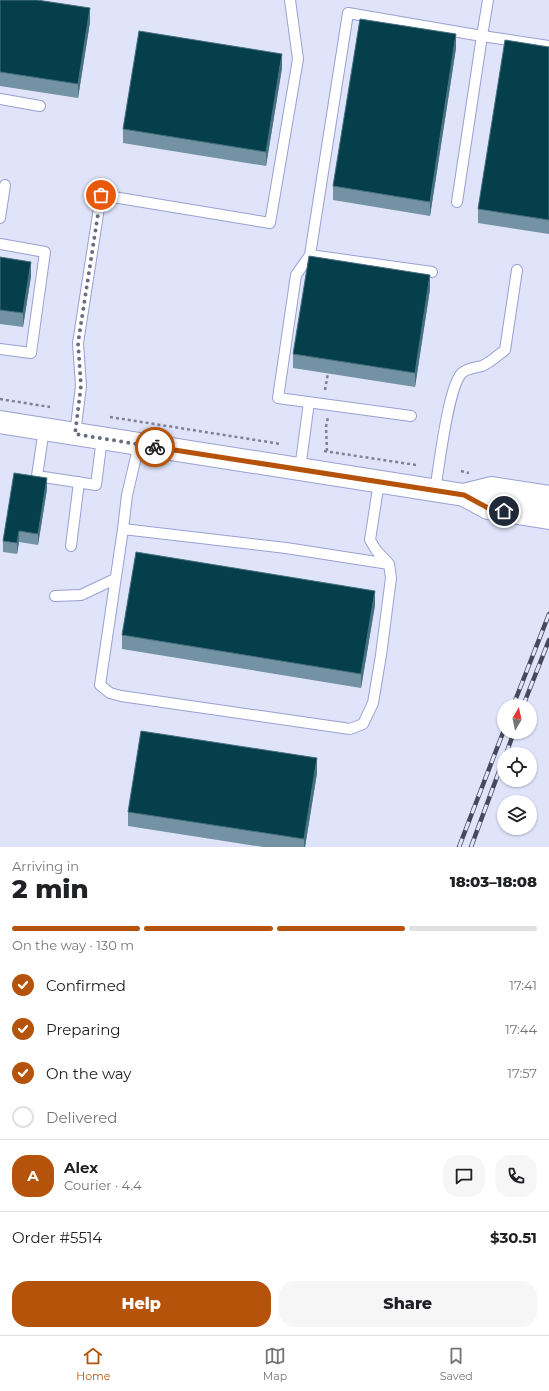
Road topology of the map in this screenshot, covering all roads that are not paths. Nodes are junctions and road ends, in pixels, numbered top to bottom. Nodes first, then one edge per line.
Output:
1 (290, 0) edge
2 (488, 0) edge
3 (482, 36) junction
4 (549, 46) edge
5 (0, 99) edge
6 (40, 106) dead end
7 (5, 186) dead end
8 (458, 202) dead end
9 (0, 218) edge
10 (0, 244) edge
11 (310, 255) junction
12 (517, 270) dead end
13 (432, 272) dead end
14 (0, 349) edge
15 (309, 402) junction
16 (411, 416) dead end
17 (0, 422) edge
18 (44, 429) junction
19 (75, 434) junction
20 (102, 438) junction
21 (139, 444) junction
22 (300, 469) junction
23 (79, 482) junction
24 (379, 482) junction
25 (435, 490) junction
26 (464, 495) junction
27 (549, 497) edge
28 (549, 518) edge
29 (123, 529) junction
30 (71, 546) dead end
31 (389, 564) junction
32 (115, 579) junction
33 (54, 596) dead end

1 - 19 lane
2 - 3 lane
3 - 4 lane
3 - 8 lane
3 - 11 lane
5 - 6 lane
7 - 9 lane
10 - 14 lane
11 - 13 lane
11 - 15 lane
12 - 25 lane
15 - 16 lane
15 - 22 lane
17 - 18 street
18 - 19 street
18 - 23 lane
19 - 20 street
20 - 21 street
20 - 23 lane
21 - 22 street
21 - 29 lane
22 - 24 street
23 - 30 lane
24 - 25 street
24 - 31 lane
25 - 26 street
26 - 27 street
26 - 28 street
29 - 31 lane
29 - 32 lane
31 - 32 lane
32 - 33 lane

